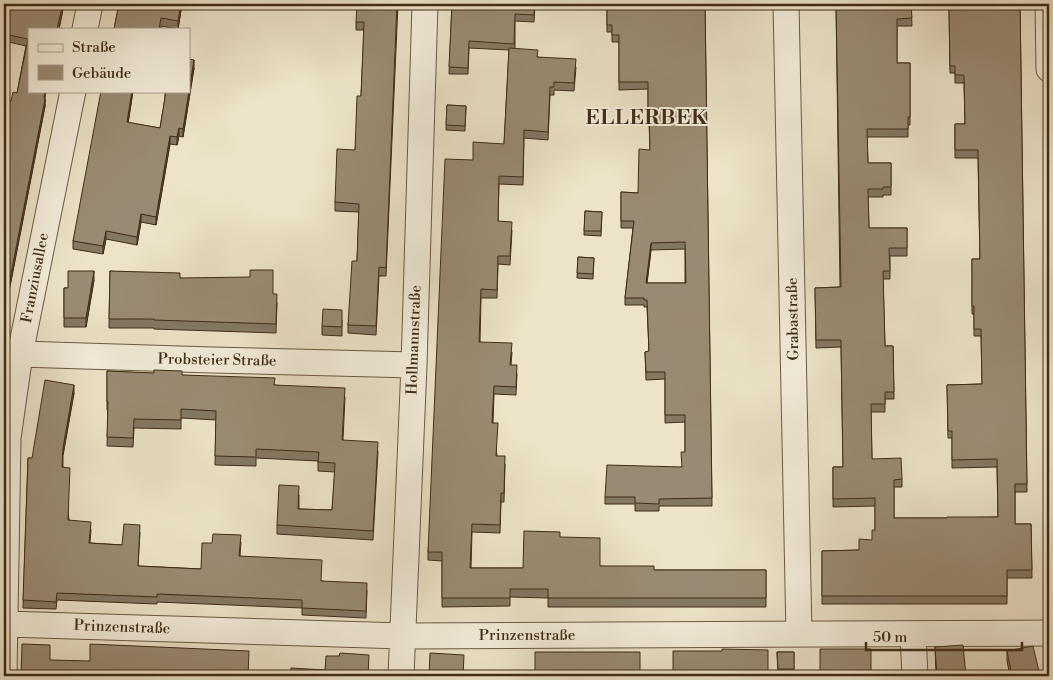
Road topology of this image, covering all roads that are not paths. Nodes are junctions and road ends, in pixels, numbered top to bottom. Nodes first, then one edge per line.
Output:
1 (90, 4) edge
2 (425, 4) edge
3 (786, 4) edge
4 (1048, 4) edge
5 (85, 28) edge
6 (1049, 69) edge
7 (73, 92) edge
8 (20, 354) junction
9 (414, 365) junction
10 (5, 624) junction
11 (1049, 633) edge
12 (799, 634) junction
13 (912, 634) junction
14 (403, 636) junction
15 (4, 676) edge
16 (401, 676) edge
17 (916, 676) edge

1 - 5 street
2 - 9 street, Hollmannstraße
3 - 12 street, Grabastraße
4 - 6 street
7 - 8 street, Franziusallee
8 - 9 street, Probsteier Straße
8 - 10 street, Franziusallee
9 - 14 street, Hollmannstraße
10 - 14 street, Prinzenstraße
10 - 15 street, Franziusallee
11 - 13 street, Prinzenstraße
12 - 13 street, Prinzenstraße
12 - 14 street, Prinzenstraße
13 - 17 street
14 - 16 street, Hollmannstraße

